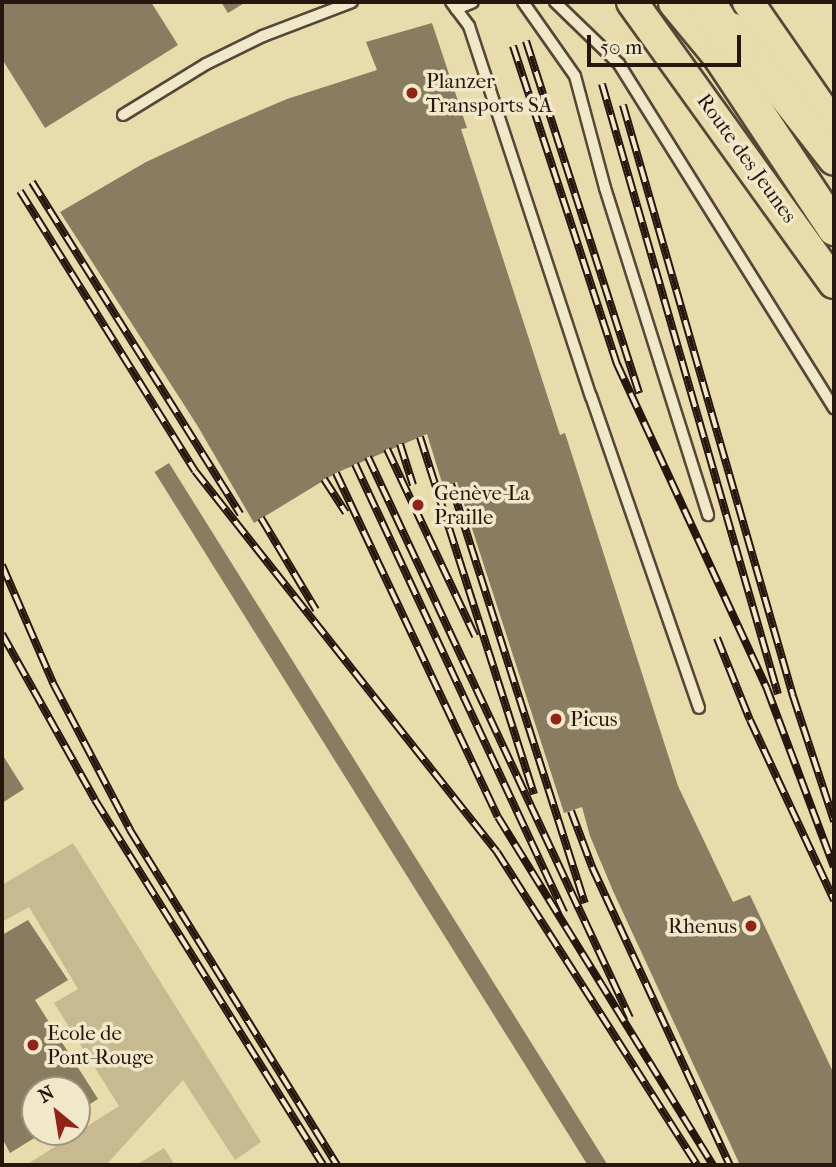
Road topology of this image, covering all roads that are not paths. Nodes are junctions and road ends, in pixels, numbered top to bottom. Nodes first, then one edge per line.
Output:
1 (352, 2) edge
2 (473, 2) edge
3 (523, 2) edge
4 (555, 2) edge
5 (632, 2) edge
6 (638, 2) edge
7 (675, 2) edge
8 (709, 2) edge
9 (748, 2) edge
10 (453, 6) edge
11 (654, 31) junction
12 (123, 115) dead end
13 (834, 126) edge
14 (834, 160) edge
15 (834, 193) edge
16 (834, 228) edge
17 (828, 273) edge
18 (834, 408) edge
19 (708, 515) dead end
20 (699, 708) dead end

1 - 12 lane
2 - 10 lane
3 - 19 lane
4 - 18 lane
5 - 11 main road, Route des Jeunes
6 - 11 lane
7 - 16 highway
7 - 17 main road
8 - 14 main road
8 - 15 highway
9 - 13 main road
10 - 20 lane
11 - 17 main road, Route des Jeunes

